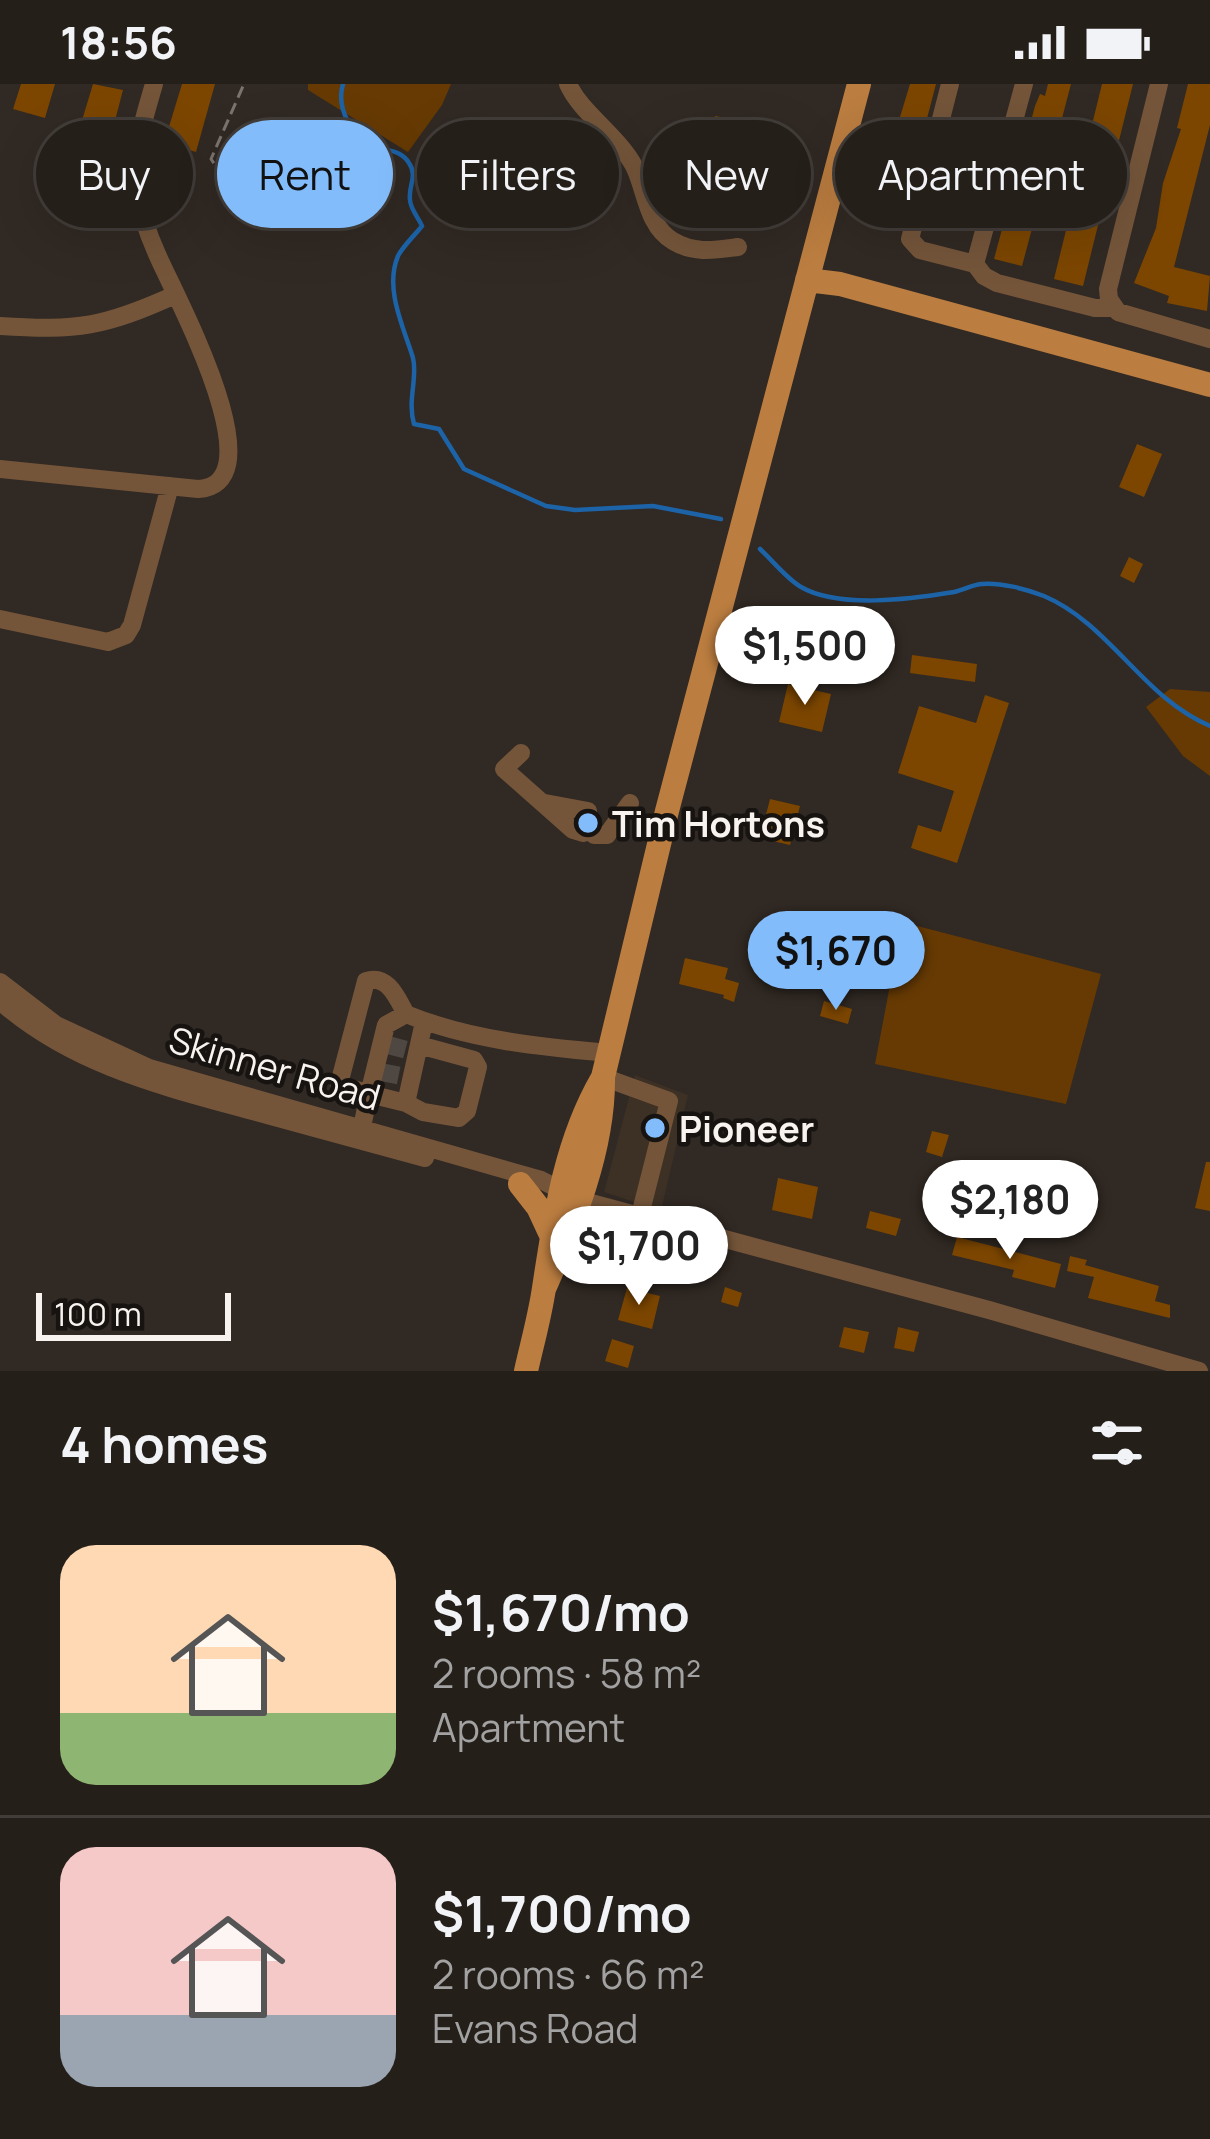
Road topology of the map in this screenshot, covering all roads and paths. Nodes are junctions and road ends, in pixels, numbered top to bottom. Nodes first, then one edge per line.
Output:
1 (154, 84) edge
2 (244, 84) edge
3 (568, 84) edge
4 (859, 84) edge
5 (950, 84) edge
6 (1159, 84) edge
7 (1017, 85) edge
8 (228, 120) edge
9 (738, 247) dead end
10 (975, 263) junction
11 (806, 280) junction
12 (175, 295) junction
13 (1114, 308) junction
14 (0, 326) edge
15 (1210, 339) edge
16 (1210, 385) edge
17 (0, 470) edge
18 (170, 486) junction
19 (0, 619) edge
20 (521, 753) dead end
21 (541, 802) junction
22 (0, 982) edge
23 (0, 1001) edge
24 (415, 1018) junction
25 (403, 1047) junction
26 (606, 1065) junction
27 (392, 1074) junction
28 (369, 1094) junction
29 (406, 1103) junction
30 (362, 1126) junction
31 (520, 1184) junction
32 (563, 1192) junction
33 (640, 1215) junction
34 (551, 1235) junction
35 (544, 1289) junction
36 (526, 1371) edge
37 (1198, 1371) edge

1 - 12 street
2 - 8 path
3 - 9 street
4 - 11 main road
5 - 10 street
6 - 13 street
7 - 10 street
10 - 13 street
11 - 16 main road
11 - 26 main road
12 - 14 street
12 - 18 street
13 - 15 street
17 - 18 street
18 - 19 street
20 - 21 street
21 - 21 street
22 - 30 street, Skinner Road
23 - 31 street, Skinner Road
24 - 25 street
24 - 25 street
24 - 26 street
24 - 28 street
25 - 27 street
25 - 27 street
25 - 29 street
26 - 32 main road
26 - 33 street
27 - 28 street
27 - 29 street
28 - 29 street
28 - 30 street
30 - 32 street, Skinner Road
31 - 32 street, Skinner Road
31 - 34 main road
32 - 33 street
32 - 34 main road
32 - 35 main road
33 - 37 street
34 - 35 main road
35 - 36 main road

